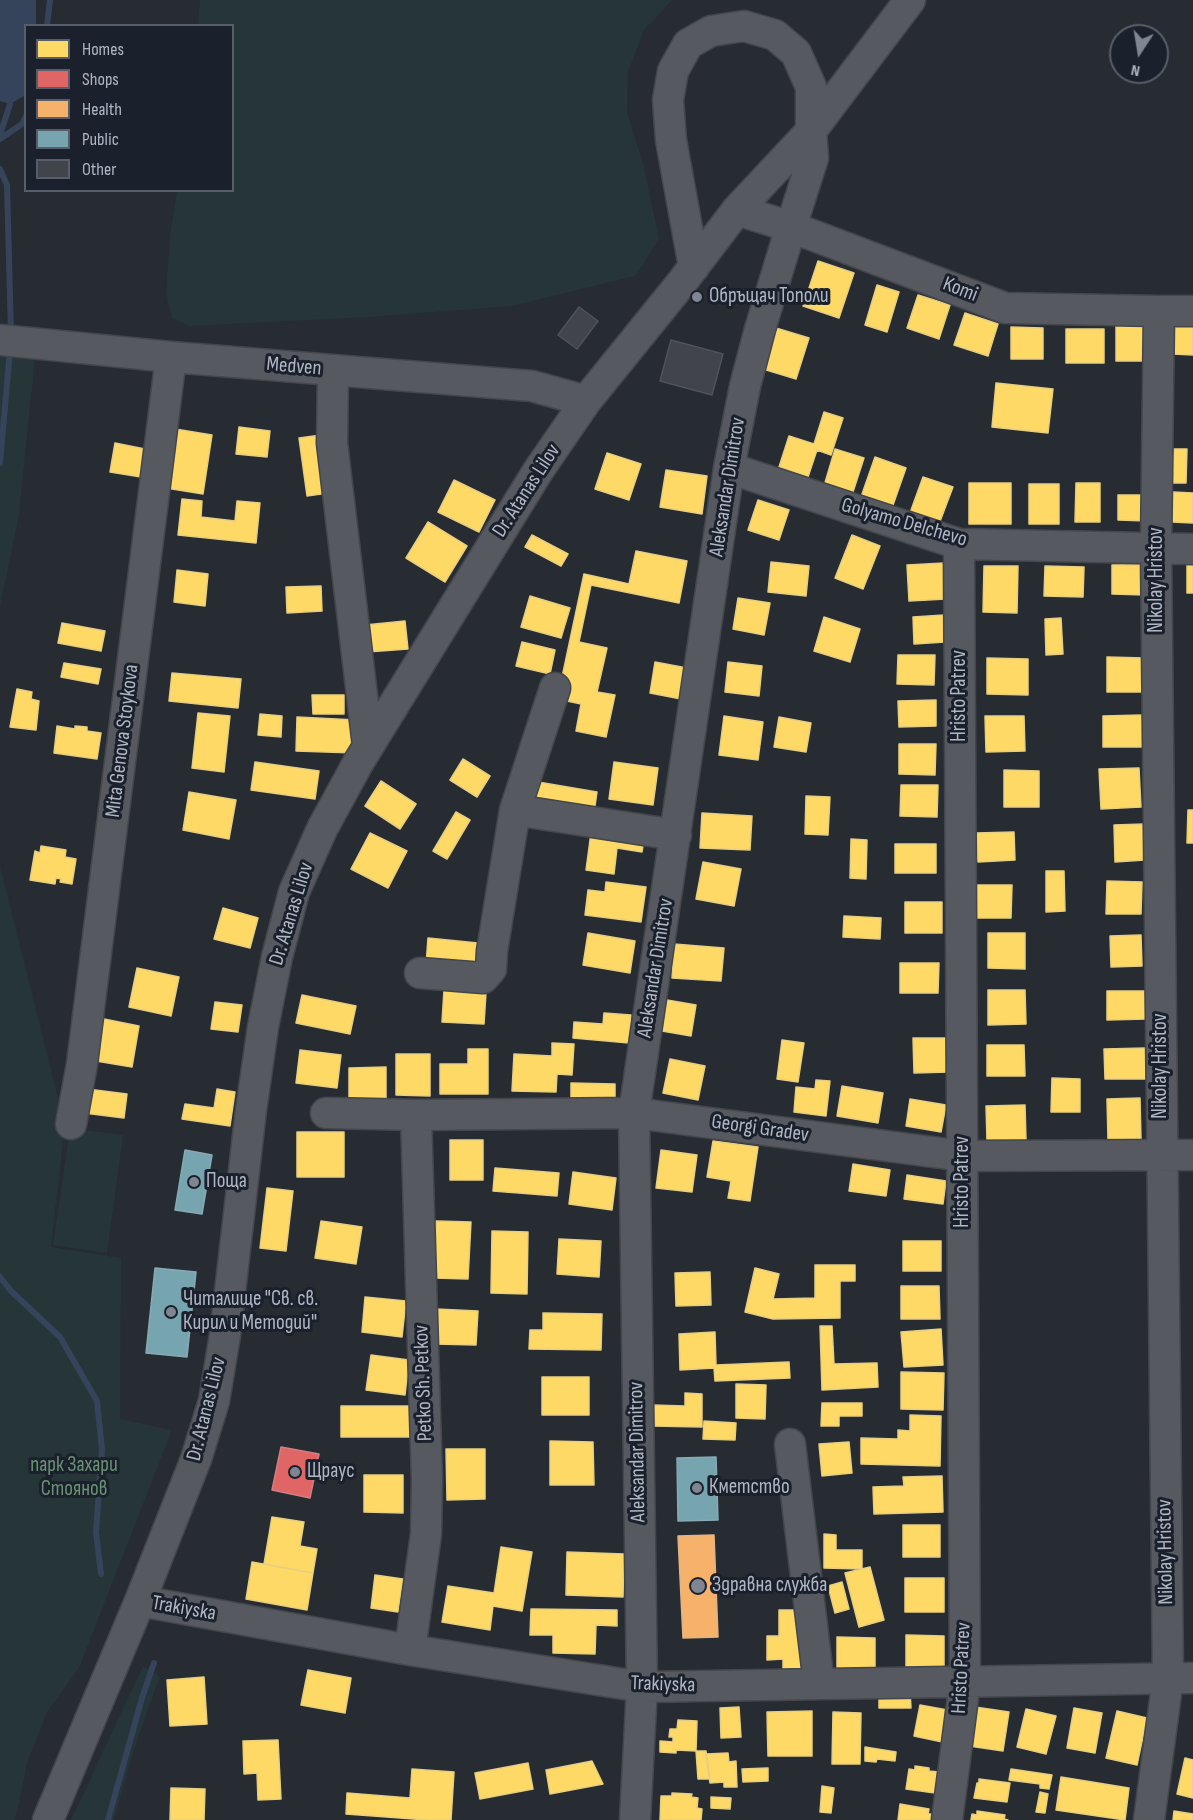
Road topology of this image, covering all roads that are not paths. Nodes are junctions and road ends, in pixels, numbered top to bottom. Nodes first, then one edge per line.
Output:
1 (910, 0) edge
2 (810, 131) junction
3 (737, 210) junction
4 (791, 227) junction
5 (694, 267) junction
6 (1159, 311) junction
7 (1193, 311) edge
8 (0, 340) edge
9 (171, 357) junction
10 (333, 370) junction
11 (586, 400) junction
12 (729, 468) junction
13 (959, 544) junction
14 (1156, 549) junction
15 (1193, 549) edge
16 (555, 688) dead end
17 (368, 746) junction
18 (515, 810) junction
19 (676, 835) junction
20 (420, 973) dead end
21 (326, 1113) dead end
22 (634, 1113) junction
23 (417, 1115) junction
24 (71, 1124) dead end
25 (1161, 1155) junction
26 (1193, 1155) edge
27 (963, 1156) junction
28 (790, 1443) dead end
29 (140, 1601) junction
30 (410, 1650) junction
31 (1180, 1678) edge
32 (965, 1682) junction
33 (819, 1684) junction
34 (642, 1687) junction
35 (48, 1820) edge
36 (635, 1820) edge
37 (947, 1820) edge
38 (1149, 1820) edge

1 - 2 street, Dr. Atanas Lilov
2 - 3 street, Dr. Atanas Lilov
2 - 4 street, Aleksandar Dimitrov
2 - 5 street, Aleksandar Dimitrov
3 - 4 street, Komi
3 - 5 street, Dr. Atanas Lilov
4 - 6 street, Komi
4 - 12 street, Aleksandar Dimitrov
5 - 11 street, Dr. Atanas Lilov
6 - 7 street, Komi
6 - 14 street, Nikolay Hristov
8 - 9 street, Medven
9 - 10 street, Medven
9 - 24 street, Mita Genova Stoykova
10 - 11 street, Medven
10 - 17 street
11 - 17 street, Dr. Atanas Lilov
12 - 13 street, Golyamo Delchevo
12 - 19 street, Aleksandar Dimitrov
13 - 14 street, Golyamo Delchevo
13 - 27 street, Hristo Patrev
14 - 15 street, Golyamo Delchevo
14 - 25 street, Nikolay Hristov
16 - 18 street
17 - 29 street, Dr. Atanas Lilov
18 - 19 street
18 - 20 street
19 - 22 street, Aleksandar Dimitrov
21 - 23 street, Georgi Gradev
22 - 23 street, Georgi Gradev
22 - 27 street, Georgi Gradev
22 - 34 street, Aleksandar Dimitrov
23 - 30 street, Petko Sh. Petkov
25 - 26 street, Georgi Gradev
25 - 27 street, Georgi Gradev
25 - 31 street, Nikolay Hristov
27 - 32 street, Hristo Patrev
28 - 33 street
29 - 30 street, Trakiyska
29 - 35 street, Dr. Atanas Lilov
30 - 34 street, Trakiyska
31 - 32 street, Trakiyska
31 - 38 street, Nikolay Hristov
32 - 33 street, Trakiyska
32 - 37 street, Hristo Patrev
33 - 34 street, Trakiyska
34 - 36 street, Aleksandar Dimitrov

